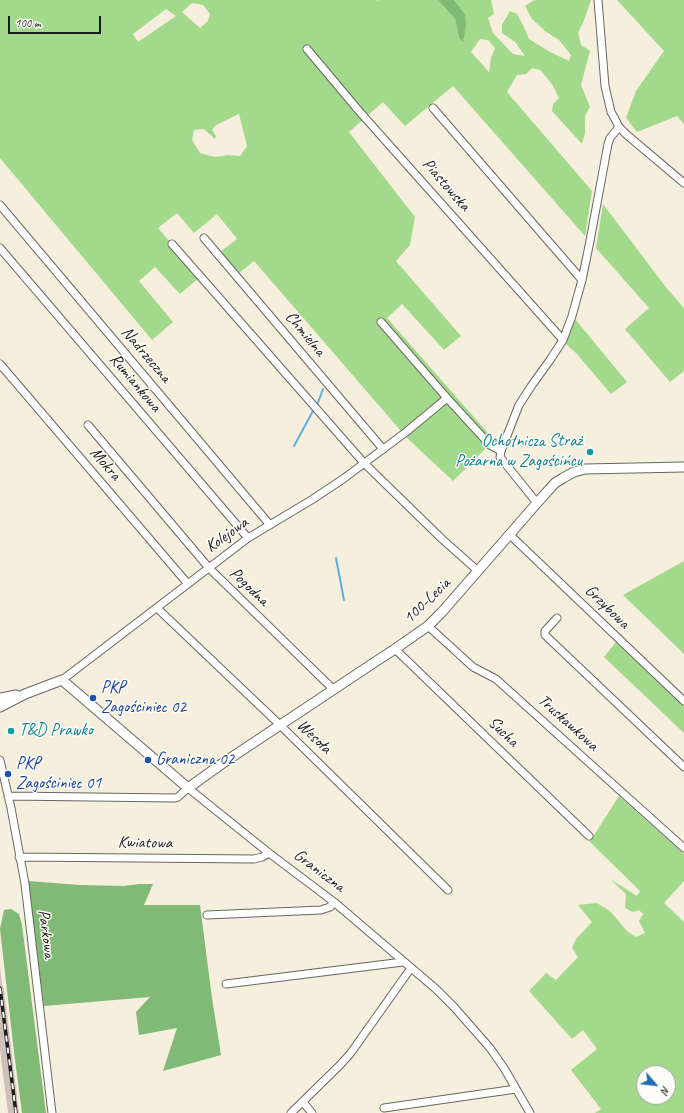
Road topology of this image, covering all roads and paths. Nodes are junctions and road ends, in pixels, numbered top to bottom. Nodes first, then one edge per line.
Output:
1 (598, 0) edge
2 (307, 50) dead end
3 (433, 108) dead end
4 (619, 127) junction
5 (684, 183) edge
6 (0, 205) edge
7 (204, 238) dead end
8 (172, 244) dead end
9 (0, 248) edge
10 (582, 280) junction
11 (381, 322) dead end
12 (563, 340) junction
13 (0, 364) edge
14 (447, 398) junction
15 (88, 425) dead end
16 (383, 449) junction
17 (502, 450) junction
18 (364, 463) junction
19 (684, 467) edge
20 (537, 503) junction
21 (270, 525) junction
22 (509, 534) junction
23 (248, 538) junction
24 (209, 568) junction
25 (478, 571) junction
26 (188, 584) junction
27 (157, 608) junction
28 (557, 618) dead end
29 (428, 626) junction
30 (395, 649) junction
31 (62, 680) junction
32 (334, 690) junction
33 (25, 694) junction
34 (0, 698) edge
35 (684, 701) edge
36 (0, 707) edge
37 (280, 725) junction
38 (0, 760) edge
39 (684, 767) edge
40 (188, 788) junction
41 (8, 796) junction
42 (589, 836) dead end
43 (684, 848) edge
44 (268, 852) junction
45 (19, 856) junction
46 (448, 890) dead end
47 (334, 902) junction
48 (207, 915) dead end
49 (403, 962) junction
50 (411, 968) junction
51 (226, 984) dead end
52 (516, 1089) junction
53 (303, 1102) junction
54 (384, 1108) dead end
55 (52, 1113) edge
56 (291, 1113) edge
57 (312, 1113) edge
58 (530, 1113) edge

1 - 4 street
2 - 12 street, Piastowska
3 - 10 street
4 - 5 street
4 - 10 street
6 - 21 street, Nadrzeczna
7 - 16 street, Chmielna
8 - 18 street
9 - 23 street, Rumiankowa
10 - 12 street
11 - 14 street
12 - 17 street
13 - 26 street, Mokra
14 - 16 street, Kolejowa
14 - 17 street
15 - 24 street, Pogodna
16 - 18 street, Kolejowa
17 - 20 street
18 - 21 street, Kolejowa
18 - 25 street
19 - 20 street, 100-Lecia
20 - 22 street, 100-Lecia
21 - 23 street, Kolejowa
22 - 25 street, 100-Lecia
22 - 35 street, Grzybowa
23 - 24 street, Kolejowa
24 - 26 street, Kolejowa
24 - 32 street, Pogodna
25 - 29 street, 100-Lecia
26 - 27 street, Kolejowa
27 - 31 street, Kolejowa
27 - 37 street, Wesoła
28 - 39 street
29 - 30 street, 100-Lecia
29 - 43 street, Truskawkowa
30 - 32 street, 100-Lecia
30 - 42 street, Sucha
31 - 33 street, Kolejowa
31 - 40 street, Graniczna
32 - 37 street, 100-Lecia
33 - 34 street, Kolejowa
33 - 36 street, Kolejowa
37 - 40 street, 100-Lecia
37 - 46 street, Wesoła
38 - 41 street, Parkowa
40 - 41 street
40 - 44 street, Graniczna
41 - 45 street, Parkowa
44 - 45 street, Kwiatowa
44 - 47 street, Graniczna
45 - 55 street, Parkowa
47 - 48 street
47 - 49 street, Graniczna
49 - 50 street, Graniczna
49 - 51 street
50 - 52 street, Graniczna
50 - 53 street
52 - 54 street
52 - 58 street, Graniczna
53 - 56 street
53 - 57 street

